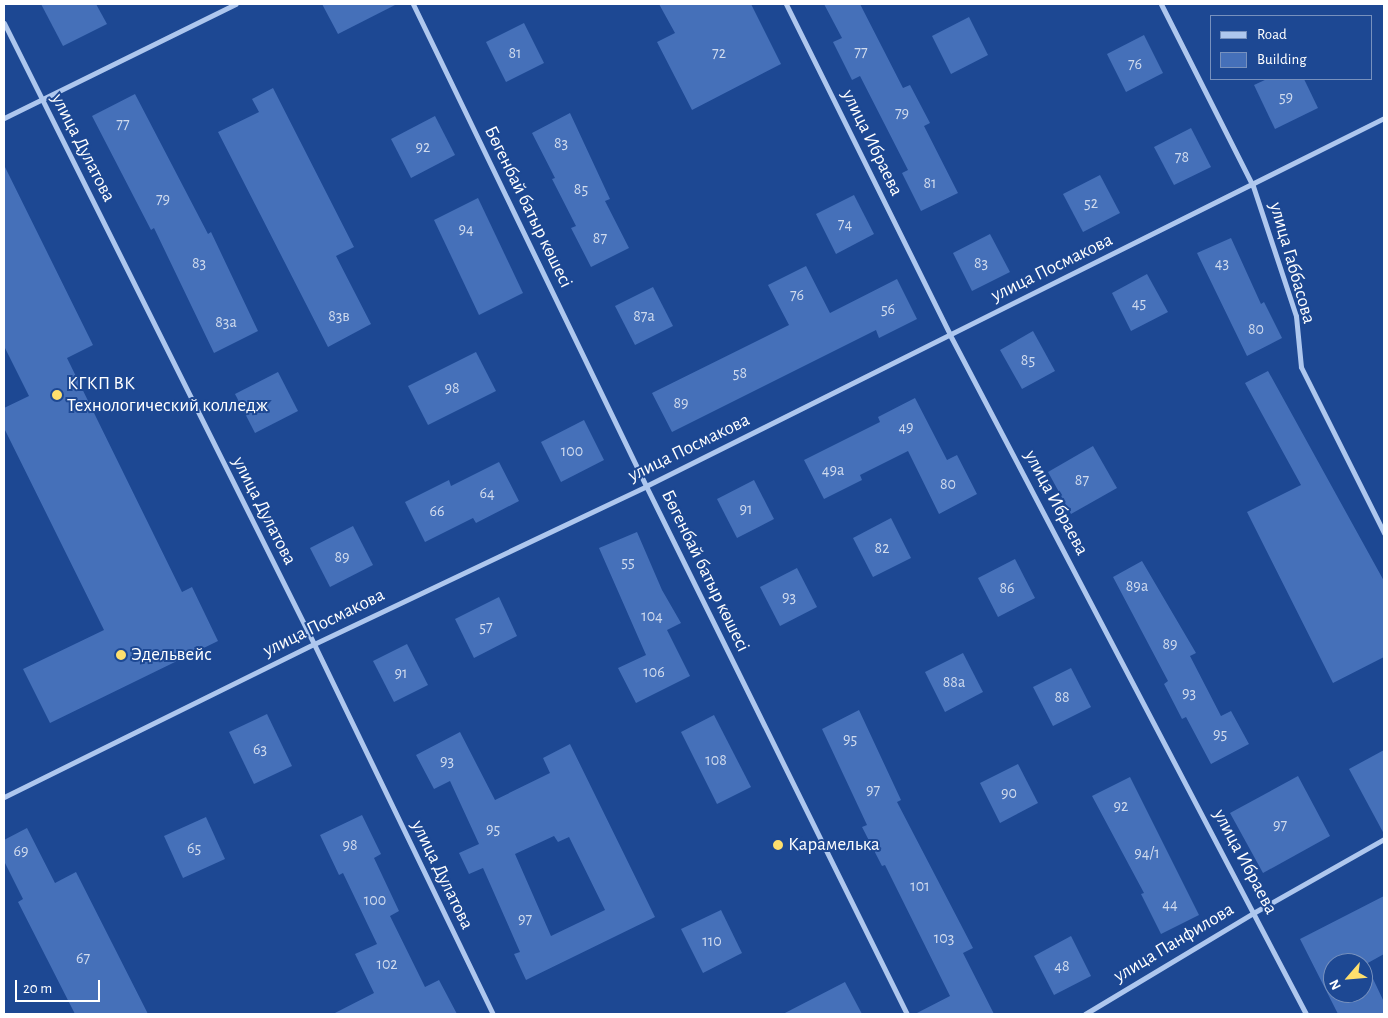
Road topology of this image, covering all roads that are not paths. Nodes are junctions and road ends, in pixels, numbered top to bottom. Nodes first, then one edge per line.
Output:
1 (236, 4) edge
2 (413, 4) edge
3 (786, 4) edge
4 (1161, 4) edge
5 (4, 23) edge
6 (42, 100) junction
7 (4, 118) edge
8 (1384, 118) edge
9 (1253, 186) junction
10 (950, 335) junction
11 (646, 486) junction
12 (1384, 533) edge
13 (314, 644) junction
14 (4, 798) edge
15 (1384, 839) edge
16 (1255, 912) junction
17 (493, 1014) edge
18 (907, 1014) edge
19 (1085, 1014) edge
20 (1306, 1014) edge

1 - 6 street
2 - 11 street, Бөгенбай батыр көшесі
3 - 10 street, улица Ибраева
4 - 9 street, улица Габбасова
5 - 6 street, улица Дулатова
6 - 7 street
6 - 13 street, улица Дулатова
8 - 9 street, улица Посмакова
9 - 10 street, улица Посмакова
9 - 12 street, улица Габбасова
10 - 11 street, улица Посмакова
10 - 16 street, улица Ибраева
11 - 13 street, улица Посмакова
11 - 18 street, Бөгенбай батыр көшесі
13 - 14 street, улица Посмакова
13 - 17 street, улица Дулатова
15 - 16 street, улица Панфилова
16 - 19 street, улица Панфилова
16 - 20 street, улица Ибраева

